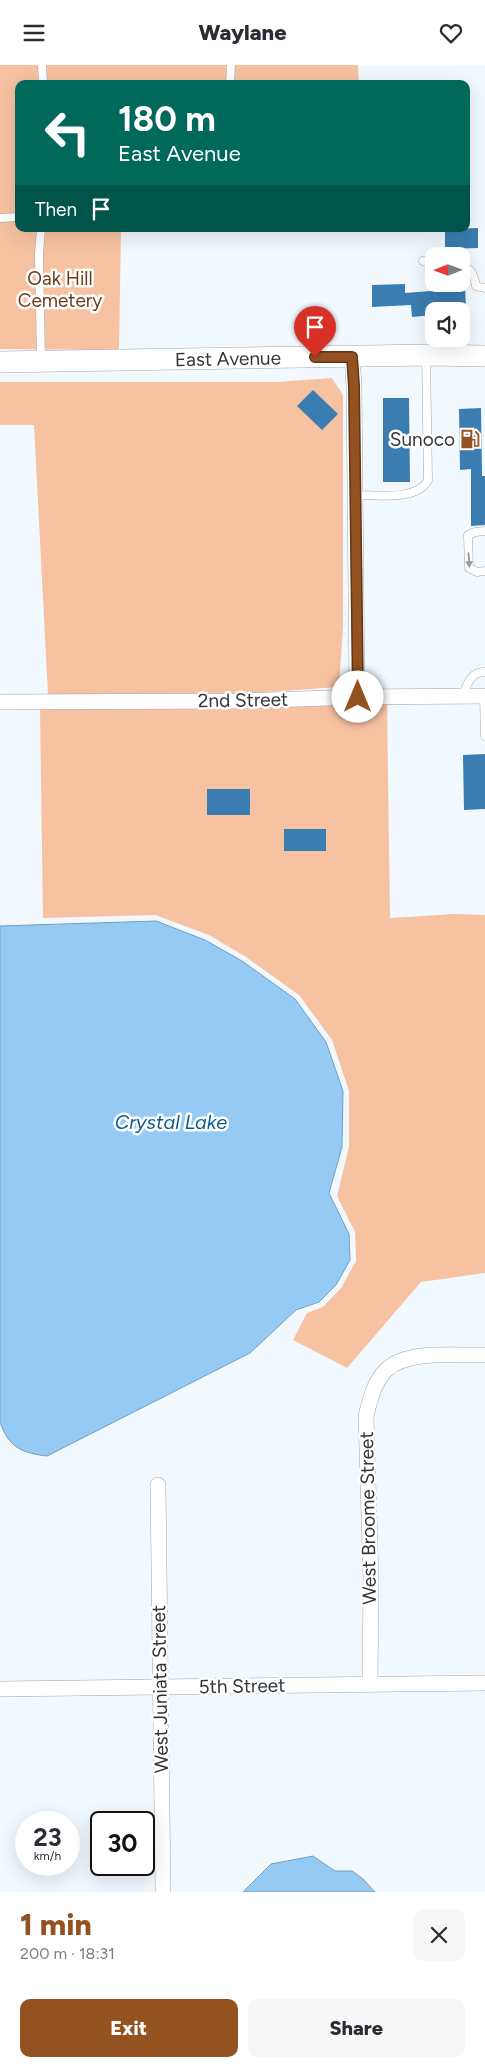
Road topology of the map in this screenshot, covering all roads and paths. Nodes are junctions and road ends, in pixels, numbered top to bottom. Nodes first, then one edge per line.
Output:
1 (42, 65) edge
2 (231, 65) edge
3 (43, 80) edge
4 (230, 80) edge
5 (15, 217) edge
6 (0, 218) edge
7 (41, 232) edge
8 (470, 270) edge
9 (485, 288) edge
10 (426, 355) junction
11 (485, 356) edge
12 (352, 357) junction
13 (41, 362) junction
14 (0, 363) edge
15 (355, 495) junction
16 (485, 531) edge
17 (485, 571) edge
18 (485, 671) edge
19 (462, 696) junction
20 (484, 696) edge
21 (358, 697) junction
22 (0, 702) edge
23 (485, 736) edge
24 (485, 1355) edge
25 (158, 1485) dead end
26 (485, 1683) edge
27 (370, 1684) junction
28 (159, 1687) junction
29 (0, 1689) edge
30 (163, 1892) edge

1 - 3 lane
2 - 4 lane
5 - 6 lane
7 - 13 lane
8 - 9 lane
10 - 11 street, East Avenue
10 - 12 street, East Avenue
10 - 15 lane
12 - 13 street, East Avenue
12 - 15 street
13 - 14 street, East Avenue
15 - 21 street
16 -> 17 lane
18 - 19 lane
19 - 20 street, 2nd Street
19 - 21 street, 2nd Street
20 - 23 lane
21 - 22 street, 2nd Street
24 - 27 street, West Broome Street
25 - 28 street, West Juniata Street
26 - 27 street, 5th Street
27 - 28 street, 5th Street
28 - 29 street, 5th Street
28 - 30 street, West Juniata Street

